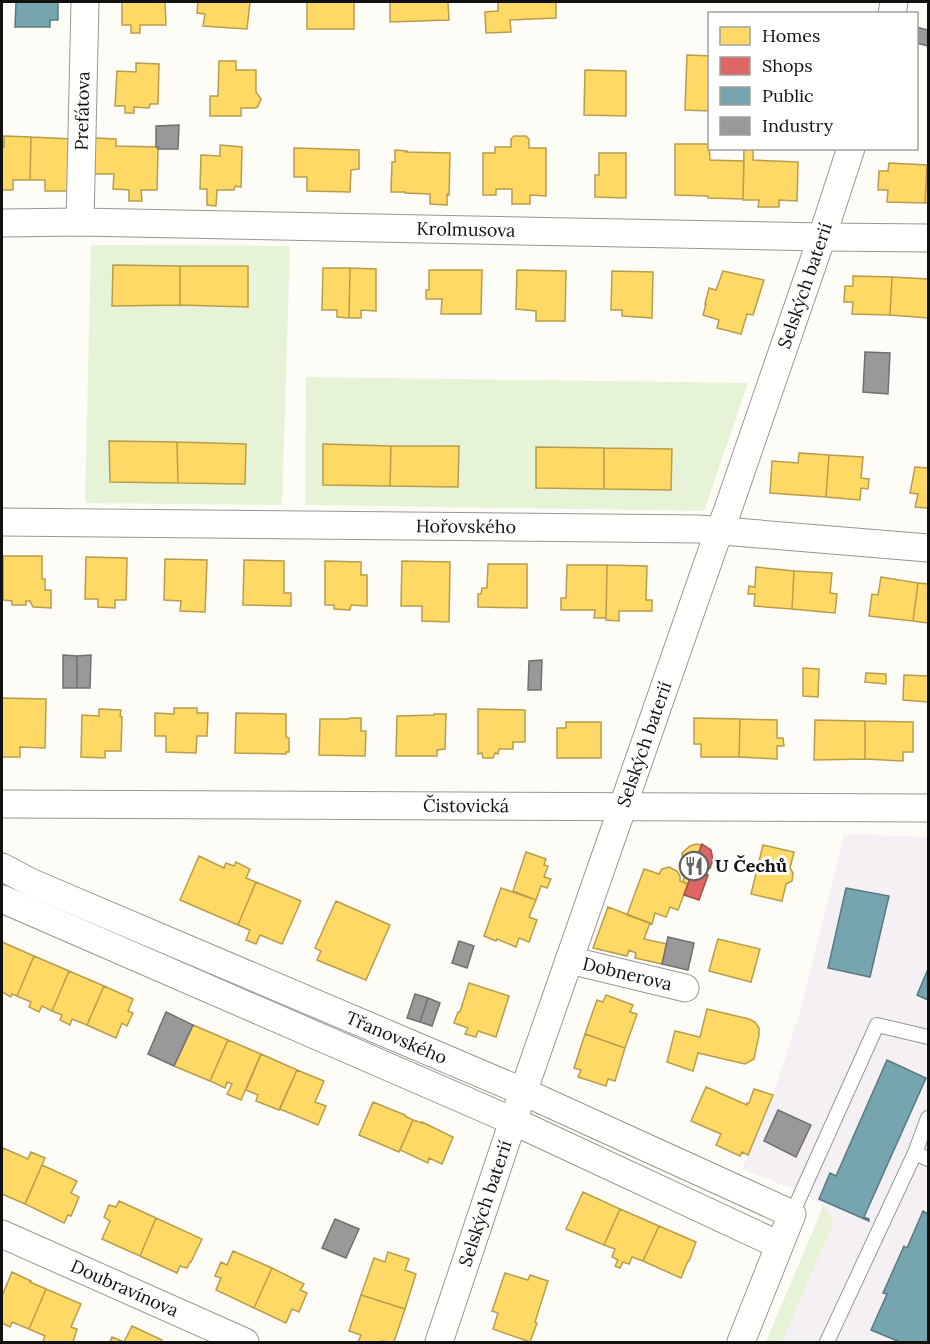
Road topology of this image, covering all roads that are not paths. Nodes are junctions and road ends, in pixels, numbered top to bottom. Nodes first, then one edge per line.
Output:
1 (85, 2) edge
2 (850, 150) edge
3 (80, 222) junction
4 (2, 223) edge
5 (822, 237) junction
6 (928, 238) edge
7 (2, 522) edge
8 (720, 530) junction
9 (928, 548) edge
10 (2, 804) edge
11 (623, 807) junction
12 (928, 808) edge
13 (2, 867) edge
14 (2, 899) edge
15 (569, 960) junction
16 (685, 988) dead end
17 (928, 1037) edge
18 (524, 1092) junction
19 (928, 1118) edge
20 (513, 1121) junction
21 (915, 1153) junction
22 (928, 1159) edge
23 (792, 1214) junction
24 (2, 1234) edge
25 (779, 1245) junction
26 (245, 1342) edge
27 (439, 1342) edge
28 (741, 1342) edge
29 (826, 1342) edge

1 - 3 street, Prefátova
2 - 5 street, Selských baterií
3 - 4 street, Krolmusova
3 - 5 street, Krolmusova
5 - 6 street, Krolmusova
5 - 8 street, Selských baterií
7 - 8 street, Hořovského
8 - 9 street, Hořovského
8 - 11 street, Selských baterií
10 - 11 street, Čistovická
11 - 12 street, Čistovická
11 - 15 street, Selských baterií
13 - 18 street, Třanovského
14 - 20 street, Třanovského
15 - 16 street, Dobnerova
15 - 18 street, Selských baterií
17 - 23 lane
18 - 20 street, Selských baterií
18 - 23 street, Třanovského
19 - 21 lane
20 - 25 street, Třanovského
20 - 27 street, Selských baterií
21 - 22 lane
21 - 29 lane
23 - 25 street
24 - 26 street, Doubravínova
25 - 28 street

